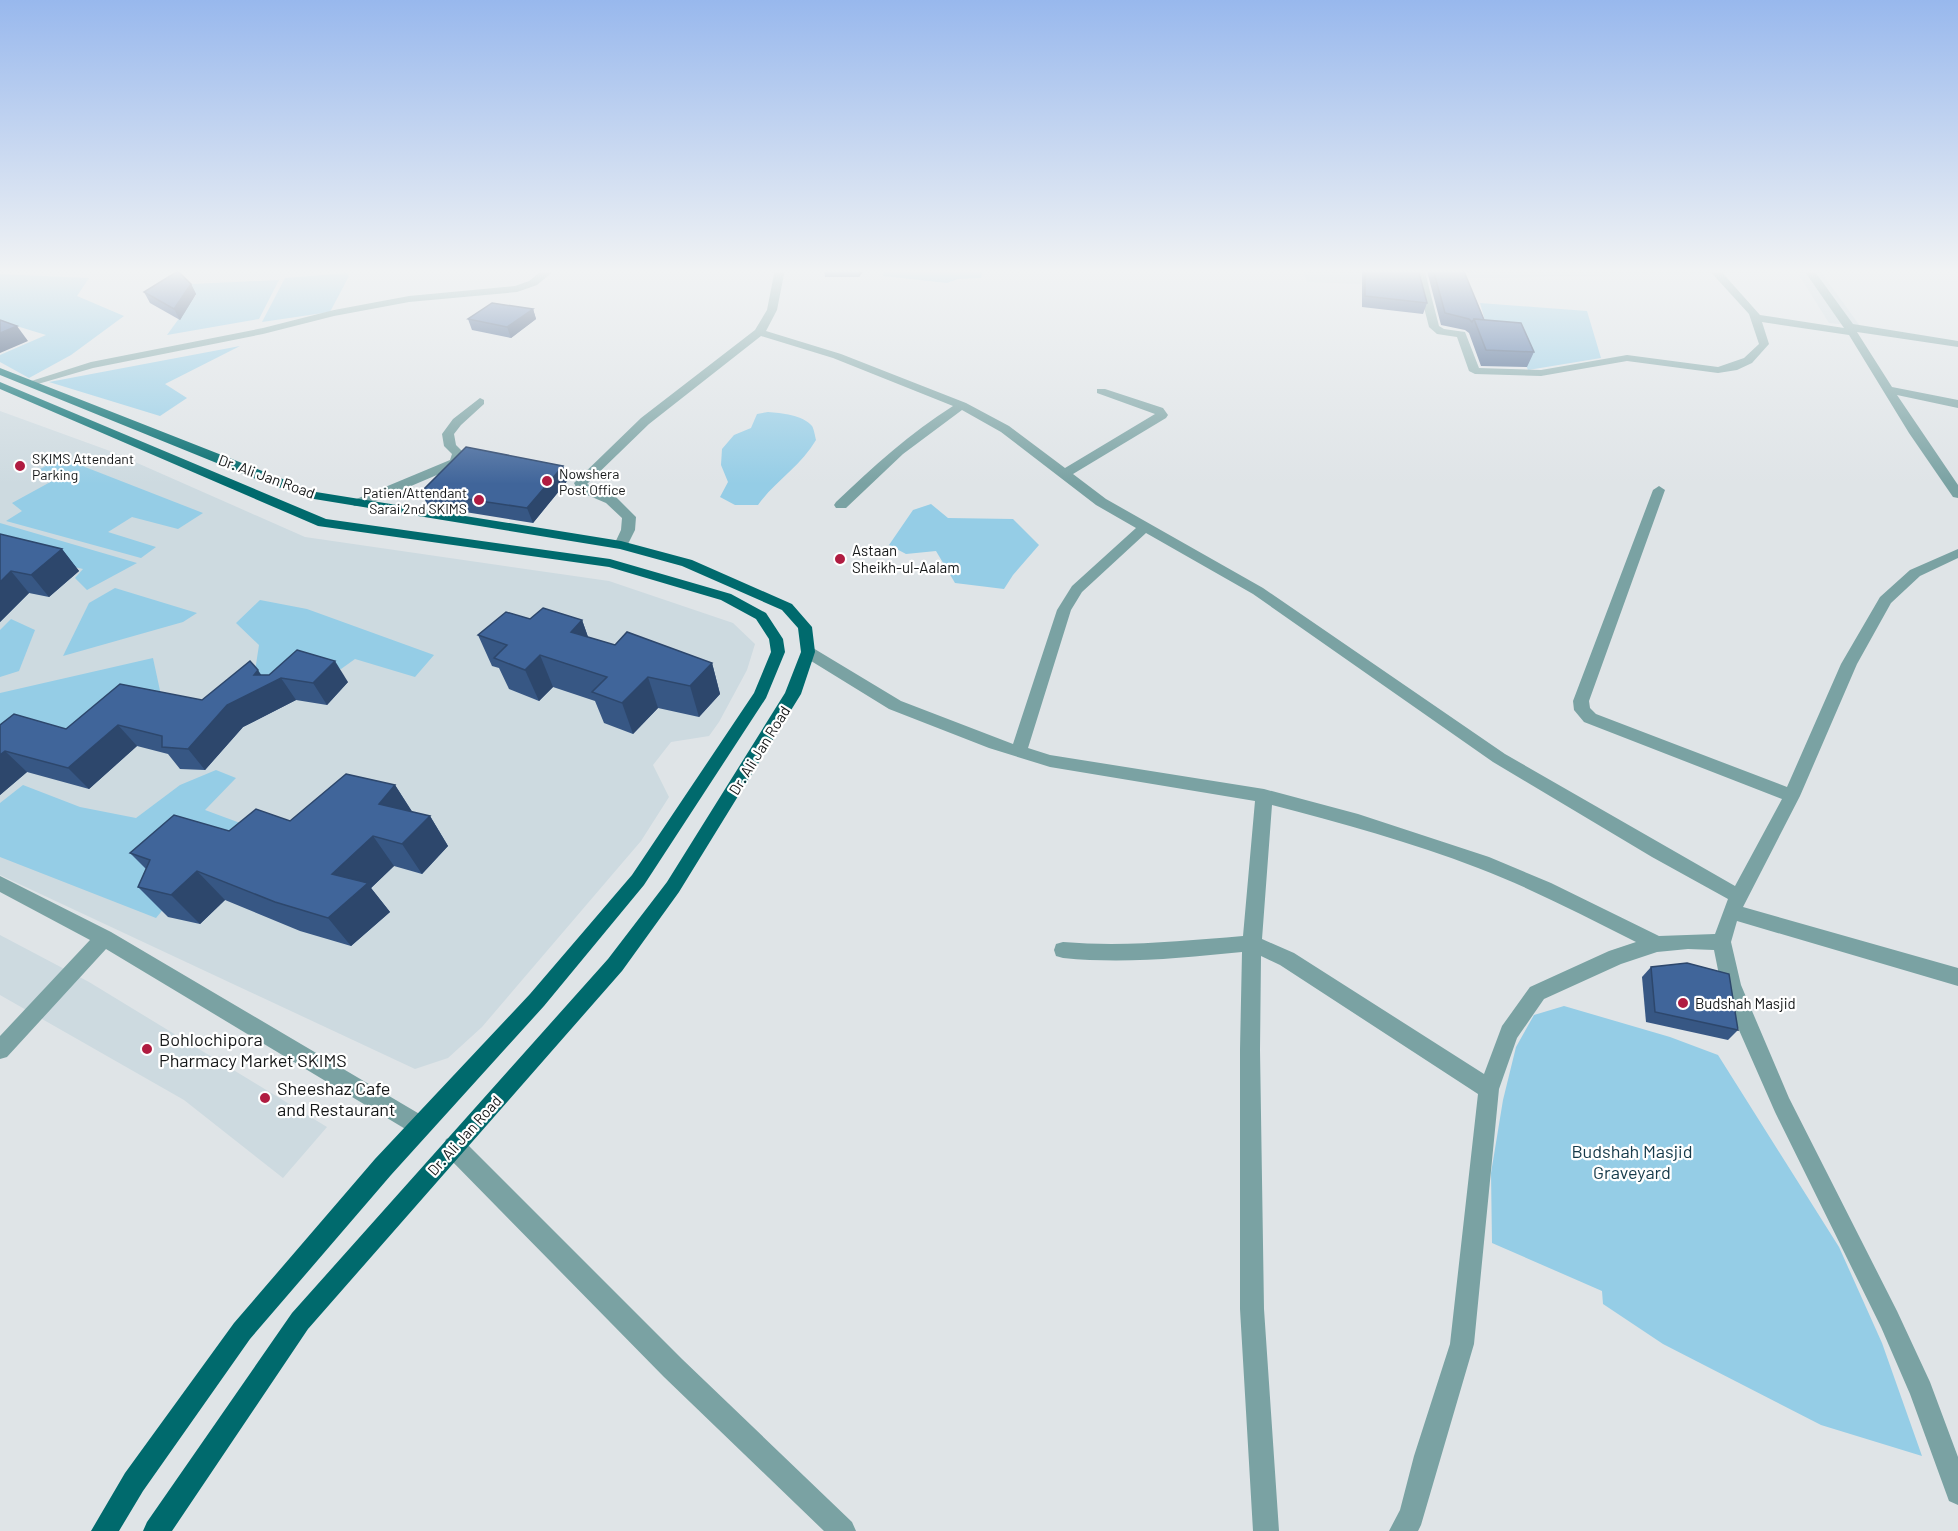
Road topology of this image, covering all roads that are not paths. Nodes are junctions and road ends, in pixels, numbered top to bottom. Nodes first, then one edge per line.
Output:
1 (215, 340) edge
2 (748, 340) edge
3 (786, 340) edge
4 (1463, 340) edge
5 (1763, 340) edge
6 (1857, 340) edge
7 (1931, 340) edge
8 (1958, 344) edge
9 (0, 371) edge
10 (31, 383) junction
11 (0, 385) edge
12 (1887, 389) junction
13 (1101, 391) dead end
14 (480, 402) dead end
15 (1958, 404) edge
16 (962, 405) junction
17 (1063, 475) junction
18 (1659, 490) dead end
19 (1958, 494) edge
20 (313, 495) junction
21 (359, 502) junction
22 (841, 505) dead end
23 (295, 511) junction
24 (1145, 527) junction
25 (621, 545) junction
26 (1958, 553) edge
27 (808, 652) junction
28 (1019, 751) junction
29 (1264, 796) junction
30 (1792, 796) junction
31 (0, 883) edge
32 (1734, 903) junction
33 (104, 938) junction
34 (1722, 942) junction
35 (1252, 943) junction
36 (1657, 944) junction
37 (1063, 950) dead end
38 (1958, 977) edge
39 (0, 1050) edge
40 (1489, 1089) junction
41 (420, 1126) junction
42 (454, 1146) junction
43 (1958, 1492) edge
44 (104, 1531) edge
45 (156, 1531) edge
46 (843, 1531) edge
47 (1266, 1531) edge
48 (1402, 1531) edge

1 - 10 street
2 - 25 street
3 - 16 street
4 - 5 street
6 - 12 street
7 - 8 street
9 - 10 main road, Dr. Ali Jan Road
10 - 20 main road, Dr. Ali Jan Road
11 - 23 main road, Dr. Ali Jan Road
12 - 15 street
12 - 19 street
13 - 17 street
14 - 21 street
16 - 17 street
16 - 22 street
17 - 24 street
18 - 30 street
20 - 21 main road, Dr. Ali Jan Road
20 - 23 main road
21 - 25 main road, Dr. Ali Jan Road
23 - 41 main road, Dr. Ali Jan Road
24 - 28 street
24 - 32 street
25 - 27 main road, Dr. Ali Jan Road
26 - 30 street
27 - 28 street
27 - 42 main road, Dr. Ali Jan Road
28 - 29 street
29 - 35 street
29 - 36 street
30 - 32 street
31 - 33 street
32 - 34 street
32 - 38 street
33 - 39 street
33 - 41 street
34 - 36 street
34 - 43 street
35 - 37 street
35 - 40 street
35 - 47 street
36 - 40 street
40 - 48 street
41 - 44 main road, Dr. Ali Jan Road
42 - 45 main road, Dr. Ali Jan Road
42 - 46 street

